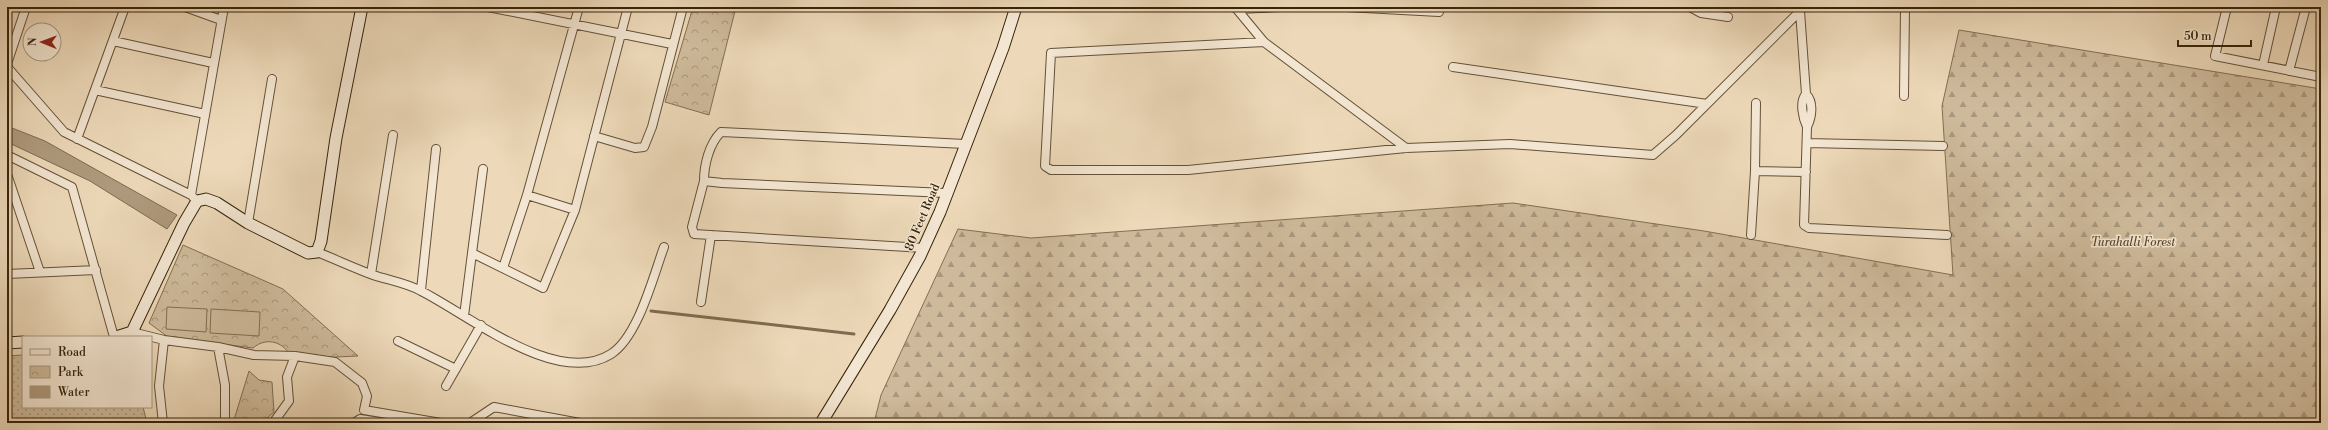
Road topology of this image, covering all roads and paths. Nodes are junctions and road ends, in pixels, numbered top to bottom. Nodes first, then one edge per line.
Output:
1 (26, 7) edge
2 (125, 7) edge
3 (185, 7) edge
4 (224, 7) edge
5 (362, 7) edge
6 (488, 7) edge
7 (579, 7) edge
8 (628, 7) edge
9 (683, 7) edge
10 (1016, 7) edge
11 (1024, 7) edge
12 (1281, 7) edge
13 (1346, 7) edge
14 (1439, 7) edge
15 (1690, 7) edge
16 (1906, 7) edge
17 (2227, 7) edge
18 (2276, 7) edge
19 (2306, 7) edge
20 (1236, 8) edge
21 (506, 9) edge
22 (1800, 9) edge
23 (1728, 17) dead end
24 (221, 20) junction
25 (574, 24) junction
26 (621, 34) junction
27 (113, 41) junction
28 (1264, 42) junction
29 (672, 44) junction
30 (213, 63) junction
31 (7, 64) edge
32 (2263, 65) junction
33 (1453, 67) dead end
34 (2289, 71) junction
35 (2321, 77) edge
36 (272, 80) dead end
37 (95, 90) junction
38 (1904, 96) dead end
39 (1756, 103) dead end
40 (1707, 104) junction
41 (205, 114) junction
42 (393, 136) dead end
43 (594, 136) junction
44 (77, 139) junction
45 (1807, 143) junction
46 (965, 144) junction
47 (1943, 146) dead end
48 (1406, 148) junction
49 (436, 149) dead end
50 (7, 155) edge
51 (483, 169) dead end
52 (1755, 171) junction
53 (1806, 172) junction
54 (7, 174) edge
55 (704, 180) junction
56 (946, 193) junction
57 (527, 195) junction
58 (194, 198) junction
59 (575, 210) junction
60 (248, 223) junction
61 (711, 235) junction
62 (1751, 235) dead end
63 (1947, 235) dead end
64 (664, 247) dead end
65 (924, 248) junction
66 (317, 252) junction
67 (472, 253) junction
68 (502, 268) junction
69 (96, 270) junction
70 (40, 272) junction
71 (7, 274) edge
72 (371, 274) junction
73 (420, 290) junction
74 (701, 302) dead end
75 (464, 316) junction
76 (481, 325) junction
77 (132, 332) junction
78 (115, 336) edge
79 (118, 336) edge
80 (148, 336) edge
81 (152, 337) edge
82 (164, 340) junction
83 (398, 341) dead end
84 (22, 342) edge
85 (7, 343) edge
86 (218, 347) junction
87 (295, 356) junction
88 (456, 369) junction
89 (446, 386) dead end
90 (382, 422) edge
91 (162, 423) edge
92 (225, 423) edge
93 (273, 423) edge
94 (354, 423) edge
95 (439, 423) edge
96 (470, 423) edge
97 (580, 423) edge
98 (821, 423) edge
99 (829, 423) edge

1 - 31 street
2 - 27 street
3 - 24 street
4 - 24 street
5 - 66 main road
6 - 21 street
7 - 25 street
8 - 26 street
9 - 29 street
10 - 46 main road, 80 Feet Road
11 - 99 main road, 80 Feet Road
12 - 20 street
13 - 14 street
15 - 23 street
16 - 38 street
17 - 32 street
18 - 32 street
19 - 34 street
20 - 28 street
21 - 25 street
22 - 40 street
22 - 45 street
24 - 30 street
25 - 26 street
25 - 57 street
26 - 29 street
26 - 43 street
27 - 30 street
27 - 37 street
28 - 48 street
28 - 48 street
29 - 43 street
30 - 41 street
31 - 44 street
32 - 34 street
33 - 40 street
34 - 35 street
36 - 60 street
37 - 41 street
37 - 44 street
39 - 52 street
40 - 48 street
41 - 58 street
42 - 72 street
43 - 59 street
44 - 58 street
45 - 47 street
45 - 53 street
46 - 55 street
46 - 56 main road, 80 Feet Road
49 - 73 street
50 - 69 street
51 - 67 street
52 - 53 street
52 - 62 street
53 - 63 street
54 - 70 street
55 - 56 street
55 - 61 street
56 - 65 main road, 80 Feet Road
57 - 59 street
57 - 68 street
58 - 60 main road
58 - 77 main road
59 - 68 street
60 - 66 main road
61 - 65 street
61 - 74 street
64 - 76 street
65 - 98 main road, 80 Feet Road
66 - 72 street
67 - 68 street
67 - 75 street
69 - 70 street
69 - 78 street
70 - 71 street
72 - 73 street
73 - 75 street
75 - 76 street
76 - 88 street
77 - 79 main road
77 - 80 street
81 - 82 street
82 - 86 street
82 - 91 street
83 - 88 street
84 - 85 main road
86 - 87 street
86 - 92 street
87 - 93 street
87 - 95 street
88 - 89 street
90 - 94 street
96 - 97 street

